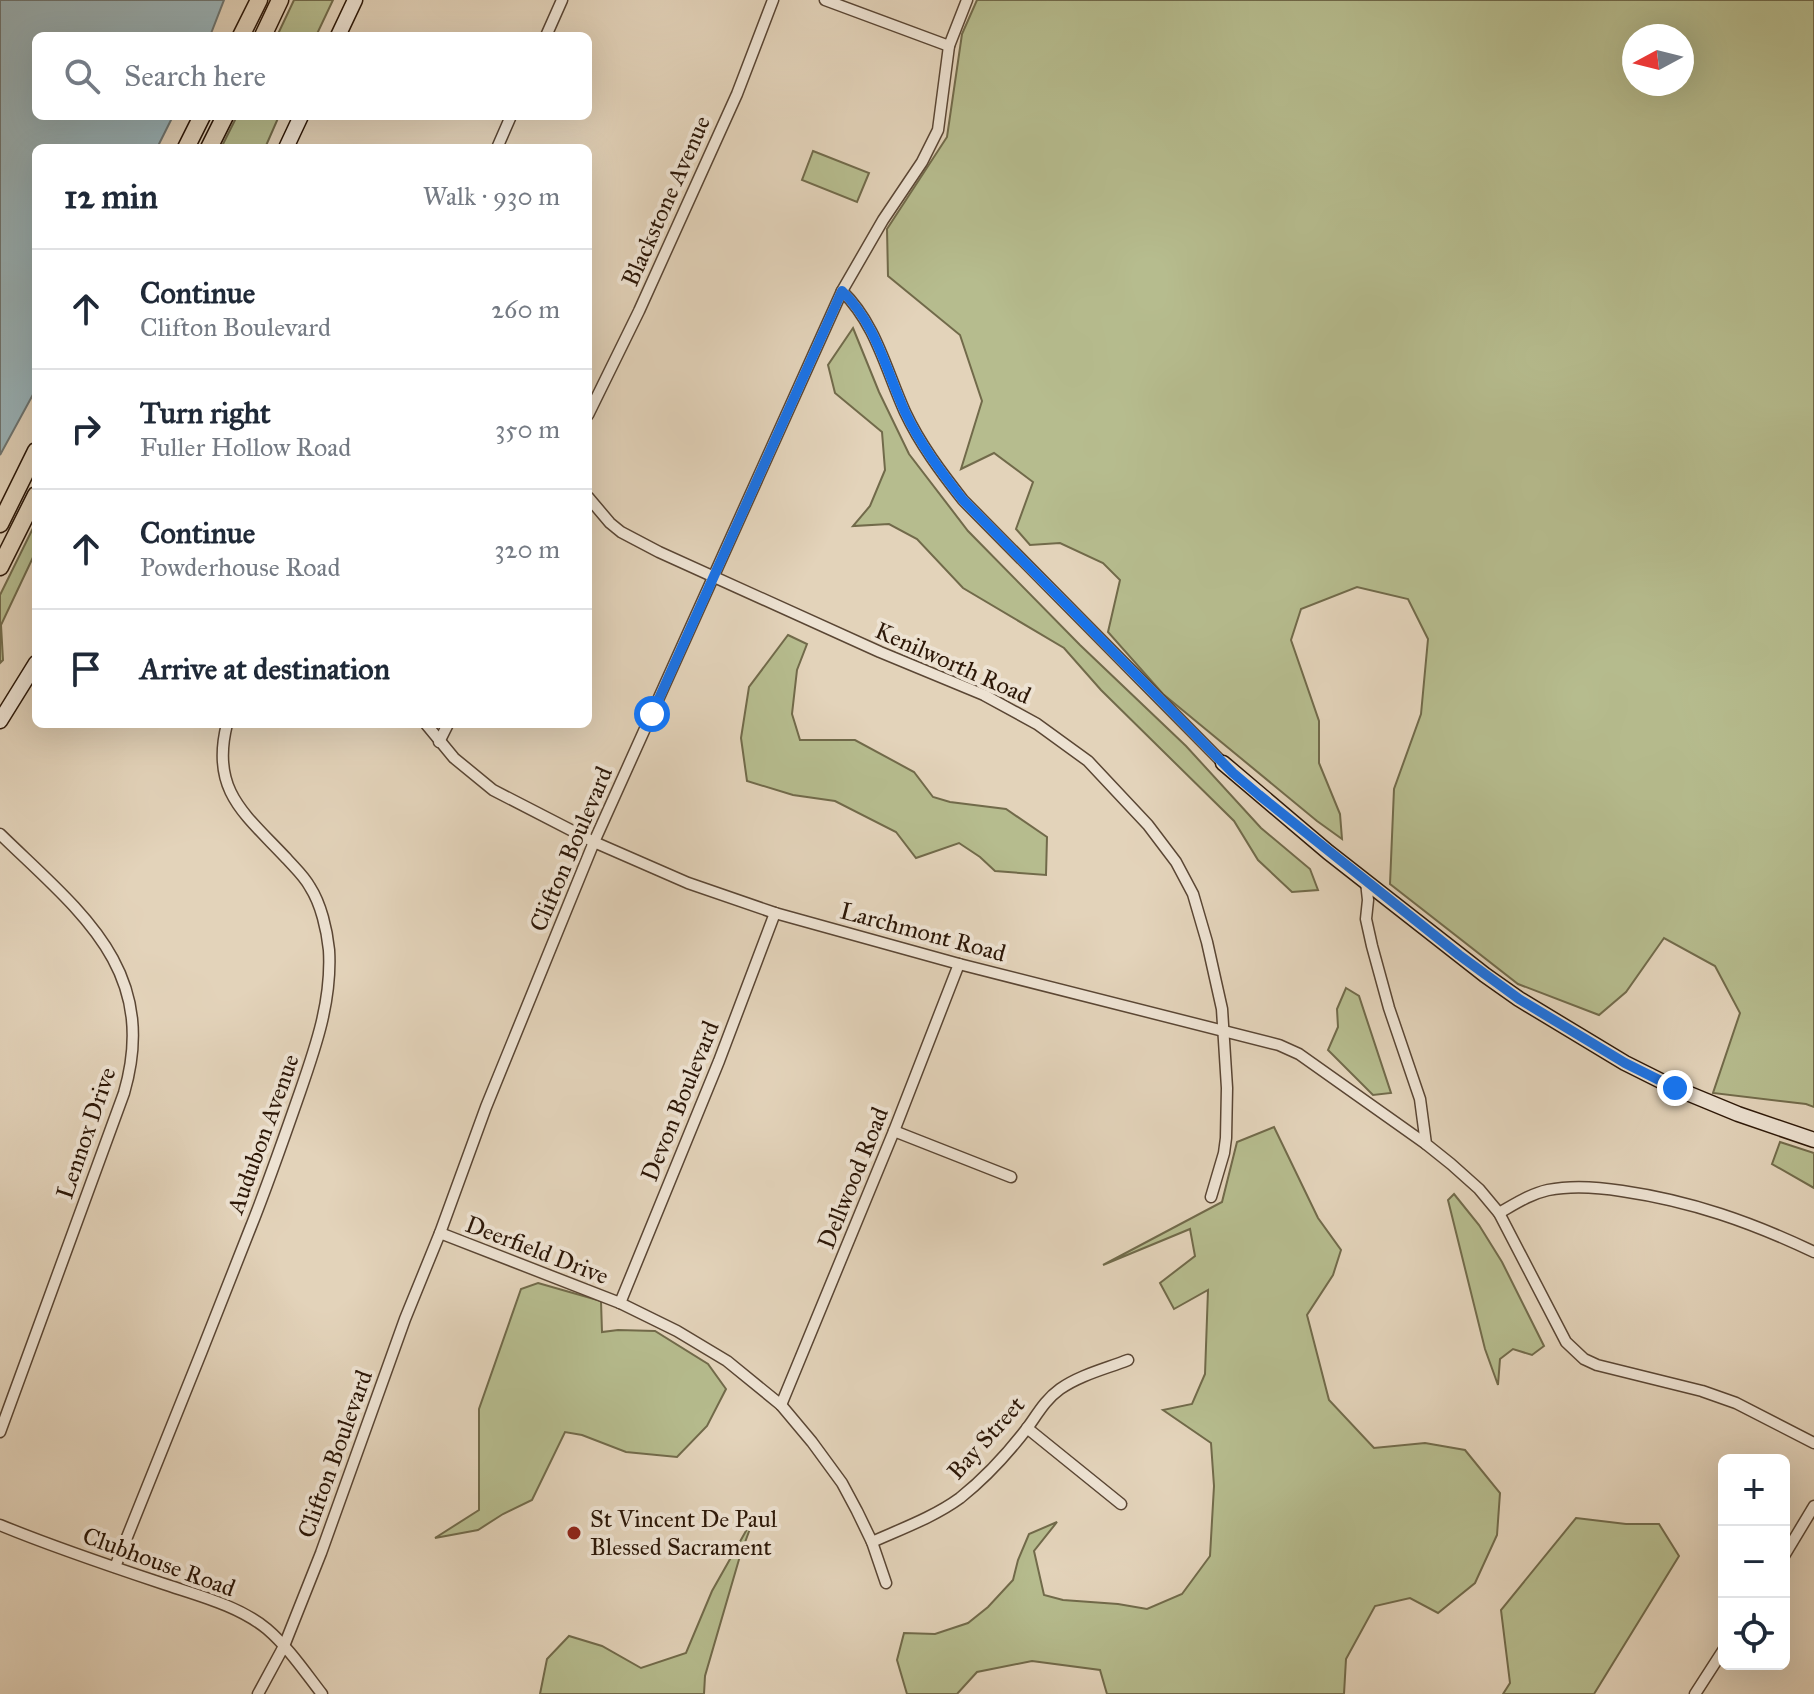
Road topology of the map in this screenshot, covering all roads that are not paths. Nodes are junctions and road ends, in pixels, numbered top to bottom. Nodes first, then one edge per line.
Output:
1 (259, 0) edge
2 (280, 0) edge
3 (355, 0) edge
4 (562, 0) edge
5 (773, 0) edge
6 (825, 0) edge
7 (967, 0) edge
8 (243, 32) edge
9 (265, 32) edge
10 (340, 32) edge
11 (548, 32) edge
12 (949, 46) junction
13 (200, 120) edge
14 (223, 120) edge
15 (299, 120) edge
16 (509, 120) edge
17 (188, 144) edge
18 (211, 144) edge
19 (288, 144) edge
20 (499, 144) edge
21 (842, 291) junction
22 (592, 407) edge
23 (32, 459) edge
24 (592, 502) edge
25 (32, 503) edge
26 (0, 524) edge
27 (0, 567) edge
28 (713, 577) junction
29 (32, 669) edge
30 (0, 721) edge
31 (226, 728) edge
32 (429, 728) edge
33 (446, 728) edge
34 (439, 742) junction
35 (1223, 763) joint
36 (0, 834) edge
37 (594, 842) junction
38 (1366, 882) junction
39 (775, 913) junction
40 (959, 964) junction
41 (1224, 1030) junction
42 (894, 1131) junction
43 (1814, 1140) edge
44 (1426, 1144) junction
45 (1011, 1177) dead end
46 (1211, 1197) dead end
47 (1499, 1213) junction
48 (440, 1233) junction
49 (1814, 1252) edge
50 (620, 1303) junction
51 (1128, 1360) dead end
52 (781, 1405) junction
53 (1027, 1428) junction
54 (0, 1432) edge
55 (1814, 1443) edge
56 (1121, 1504) dead end
57 (1814, 1506) edge
58 (0, 1525) edge
59 (872, 1542) junction
60 (1790, 1546) edge
61 (115, 1567) junction
62 (886, 1583) dead end
63 (284, 1646) junction
64 (1718, 1658) edge
65 (258, 1694) edge
66 (322, 1694) edge
67 (1695, 1694) edge

1 - 8 main road
2 - 9 main road
3 - 10 street
4 - 11 street
5 - 22 street, Blackstone Avenue
6 - 12 street
7 - 12 street, Clifton Boulevard
12 - 21 street, Clifton Boulevard
13 - 17 main road
14 - 18 main road
15 - 19 street
16 - 20 street
21 - 28 street, Clifton Boulevard
21 - 35 street
23 - 26 main road
24 - 28 street, Kenilworth Road
25 - 27 main road
28 - 37 street, Clifton Boulevard
28 - 41 street, Kenilworth Road
29 - 30 street
31 - 61 street, Audubon Avenue
32 - 34 street, Larchmont Road
33 - 34 street
34 - 37 street, Larchmont Road
35 - 38 street
36 - 54 street, Lennox Drive
37 - 39 street, Larchmont Road
37 - 48 street, Clifton Boulevard
38 - 43 street
38 - 44 street
39 - 40 street, Larchmont Road
39 - 50 street, Devon Boulevard
40 - 41 street, Larchmont Road
40 - 42 street, Dellwood Road
41 - 44 street, Larchmont Road
41 - 46 street, Kenilworth Road
42 - 45 street
42 - 52 street, Dellwood Road
44 - 47 street, Larchmont Road
47 - 49 street
47 - 55 street, Larchmont Road
48 - 50 street, Deerfield Drive
48 - 63 street, Clifton Boulevard
50 - 52 street, Deerfield Drive
51 - 53 street, Bay Street
52 - 59 street, Deerfield Drive
53 - 56 street
53 - 59 street, Bay Street
57 - 60 street
58 - 61 street, Clubhouse Road
59 - 62 street, Deerfield Drive
61 - 63 street, Clubhouse Road
63 - 65 street, Clifton Boulevard
63 - 66 street, Clubhouse Road
64 - 67 street

